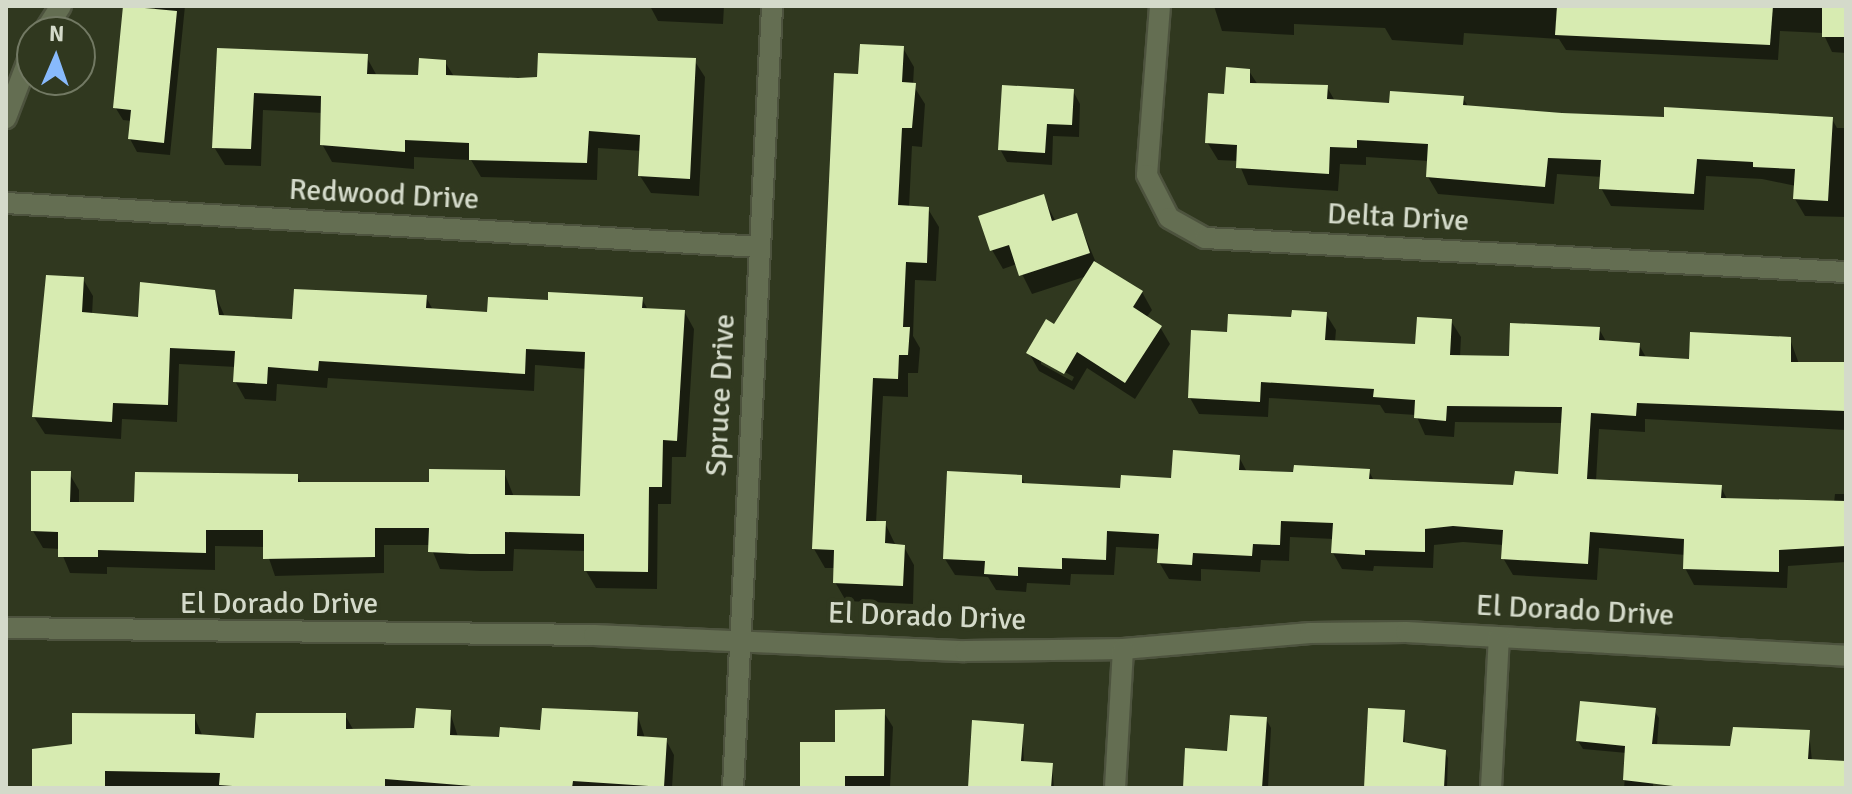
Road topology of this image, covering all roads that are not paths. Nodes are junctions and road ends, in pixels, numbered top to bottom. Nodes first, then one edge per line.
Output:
1 (772, 6) edge
2 (1160, 6) edge
3 (16, 92) edge
4 (6, 118) edge
5 (6, 203) edge
6 (759, 247) junction
7 (1846, 272) edge
8 (6, 628) edge
9 (1499, 637) junction
10 (738, 640) junction
11 (1123, 649) junction
12 (1846, 656) edge
13 (733, 788) edge
14 (1115, 788) edge
15 (1491, 788) edge

1 - 6 street, Spruce Drive
2 - 7 street, Delta Drive
3 - 4 street
5 - 6 street, Redwood Drive
6 - 10 street, Spruce Drive
8 - 10 street, El Dorado Drive
9 - 11 street, El Dorado Drive
9 - 12 street, El Dorado Drive
9 - 15 street
10 - 11 street, El Dorado Drive
10 - 13 street, Spruce Drive
11 - 14 street

